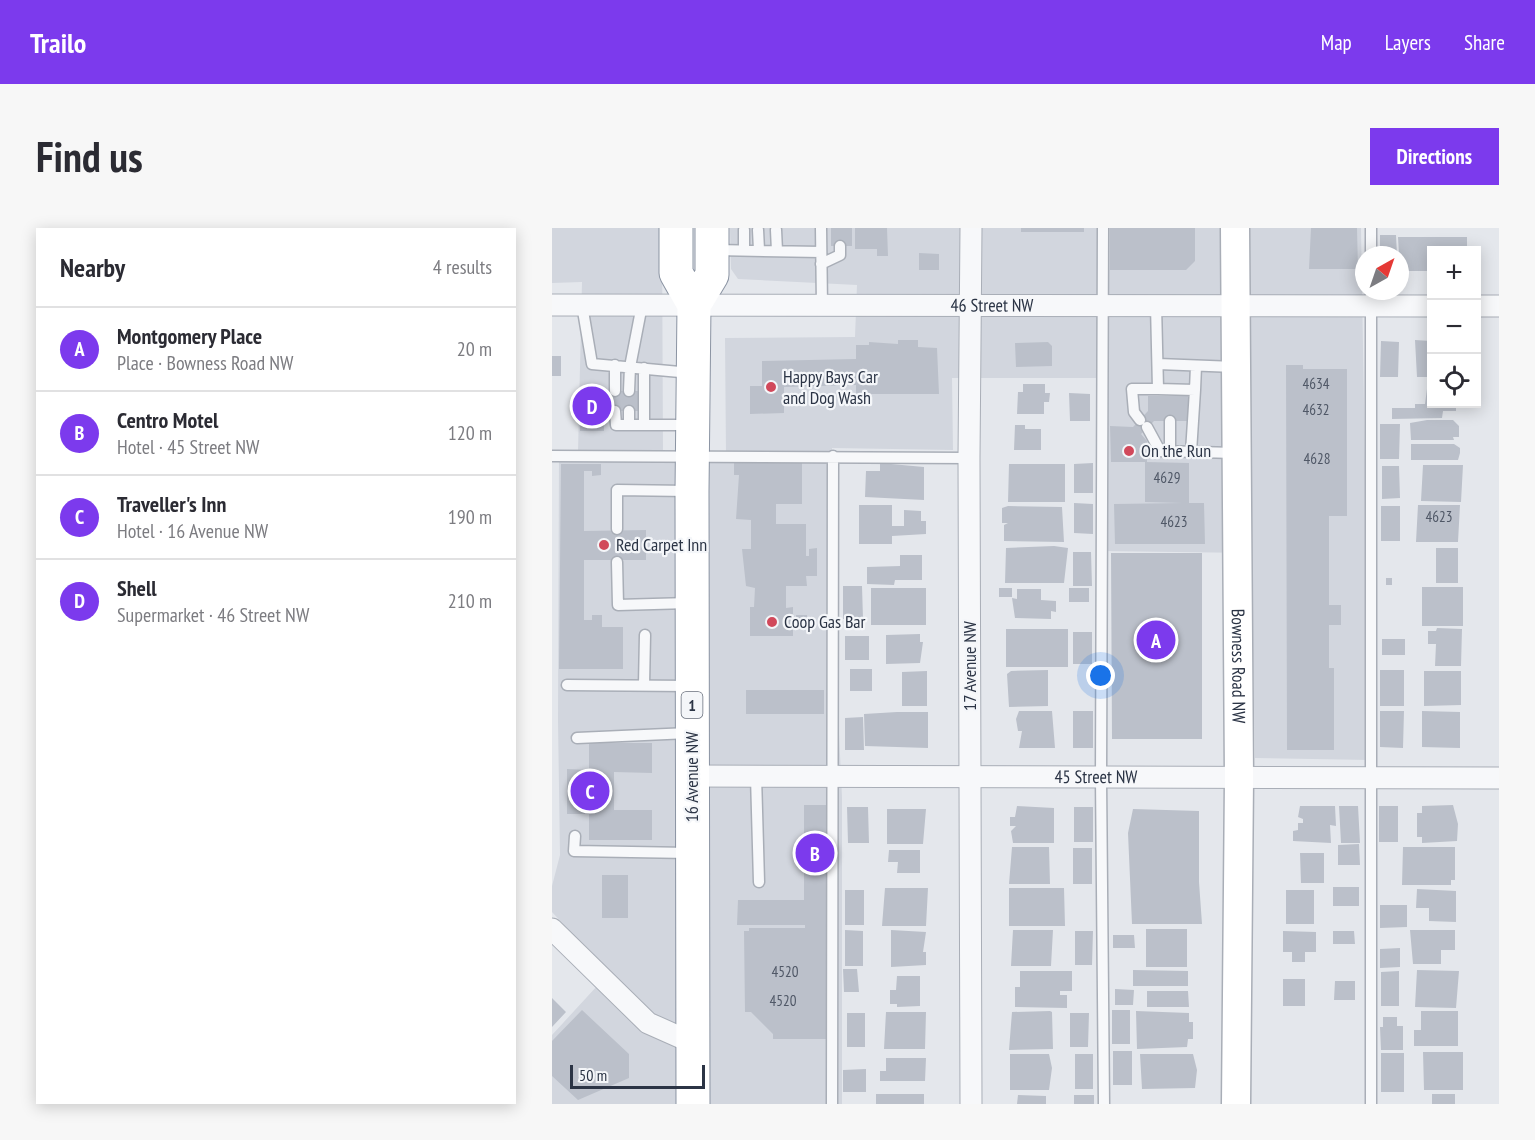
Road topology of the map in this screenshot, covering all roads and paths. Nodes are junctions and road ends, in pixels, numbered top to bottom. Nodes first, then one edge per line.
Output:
1 (676, 228) edge
2 (821, 228) edge
3 (971, 228) edge
4 (1103, 228) edge
5 (1235, 228) edge
6 (1371, 228) edge
7 (758, 230) dead end
8 (776, 230) dead end
9 (728, 239) edge
10 (840, 246) dead end
11 (1371, 246) edge
12 (759, 250) junction
13 (777, 250) junction
14 (821, 252) junction
15 (821, 264) junction
16 (1355, 299) edge
17 (1371, 300) edge
18 (1386, 300) edge
19 (1236, 304) junction
20 (552, 305) edge
21 (582, 305) junction
22 (694, 305) junction
23 (1156, 305) junction
24 (1427, 305) edge
25 (642, 306) junction
26 (822, 306) junction
27 (970, 306) junction
28 (1103, 306) junction
29 (1481, 306) edge
30 (1499, 306) edge
31 (1158, 364) junction
32 (615, 365) junction
33 (1196, 366) junction
34 (630, 367) junction
35 (1236, 367) junction
36 (644, 368) junction
37 (693, 373) junction
38 (1195, 390) junction
39 (615, 391) dead end
40 (629, 391) dead end
41 (1165, 391) junction
42 (615, 411) dead end
43 (629, 411) dead end
44 (1170, 421) dead end
45 (629, 425) junction
46 (644, 425) junction
47 (692, 441) junction
48 (1170, 451) junction
49 (1191, 452) junction
50 (1237, 453) junction
51 (552, 456) edge
52 (832, 456) junction
53 (969, 458) junction
54 (692, 491) junction
55 (617, 529) dead end
56 (617, 562) dead end
57 (692, 603) junction
58 (645, 635) dead end
59 (567, 685) dead end
60 (644, 685) junction
61 (692, 686) junction
62 (692, 733) junction
63 (577, 738) dead end
64 (692, 776) junction
65 (756, 776) junction
66 (832, 777) junction
67 (1372, 777) junction
68 (970, 778) junction
69 (1499, 778) edge
70 (1101, 779) junction
71 (1239, 779) junction
72 (575, 836) dead end
73 (692, 853) junction
74 (759, 882) dead end
75 (552, 929) edge
76 (693, 1043) junction
77 (693, 1104) edge
78 (832, 1104) edge
79 (971, 1104) edge
80 (1104, 1104) edge
81 (1236, 1104) edge
82 (1371, 1104) edge

1 - 22 highway
2 - 14 lane
3 - 27 street, 17 Avenue NW
4 - 28 lane
5 - 19 street, Bowness Road NW
6 - 11 lane
7 - 12 lane
8 - 13 lane
9 - 12 lane
9 - 22 highway
10 - 15 lane
12 - 13 lane
13 - 14 lane
14 - 15 lane
15 - 26 lane
16 - 19 street, 46 Street NW
17 - 67 lane
18 - 24 street, 46 Street NW
19 - 23 street, 46 Street NW
19 - 35 street, Bowness Road NW
20 - 21 street, 46 Street NW
21 - 25 street, 46 Street NW
21 - 32 lane
22 - 25 street, 46 Street NW
22 - 26 street, 46 Street NW
22 - 37 highway, 16 Avenue NW / 1
23 - 28 street, 46 Street NW
23 - 31 lane
25 - 34 lane
26 - 27 street, 46 Street NW
27 - 28 street, 46 Street NW
27 - 53 street, 17 Avenue NW
28 - 70 lane
29 - 30 street
31 - 33 lane
31 - 41 lane
32 - 34 lane
32 - 39 lane
33 - 35 lane
33 - 38 lane
34 - 36 lane
34 - 40 lane
35 - 50 street, Bowness Road NW
36 - 37 lane
36 - 46 lane
37 - 47 highway, 16 Avenue NW / 1
38 - 41 lane
38 - 49 lane
41 - 48 lane
42 - 45 lane
43 - 45 lane
44 - 48 lane
45 - 46 lane
46 - 47 lane
47 - 51 lane
47 - 52 lane
47 - 54 highway, 16 Avenue NW / 1
48 - 49 lane
49 - 50 lane
50 - 71 street, Bowness Road NW
52 - 53 lane
52 - 66 lane
53 - 68 street, 17 Avenue NW
54 - 55 lane
54 - 57 highway, 16 Avenue NW / 1
56 - 57 lane
57 - 61 highway, 16 Avenue NW / 1
58 - 60 lane
59 - 60 lane
60 - 61 lane
61 - 62 highway, 16 Avenue NW / 1
62 - 63 lane
62 - 64 highway, 16 Avenue NW / 1
64 - 65 street, 45 Street NW
64 - 73 highway, 16 Avenue NW / 1
65 - 66 street, 45 Street NW
65 - 74 lane
66 - 68 street, 45 Street NW
66 - 78 lane
67 - 69 street, 45 Street NW
67 - 71 street, 45 Street NW
67 - 82 lane
68 - 70 street, 45 Street NW
68 - 79 street, 17 Avenue NW
70 - 71 street, 45 Street NW
70 - 80 lane
71 - 81 street, Bowness Road NW
72 - 73 lane
73 - 76 highway, 16 Avenue NW / 1
75 - 76 street
76 - 77 highway, 16 Avenue NW / 1

